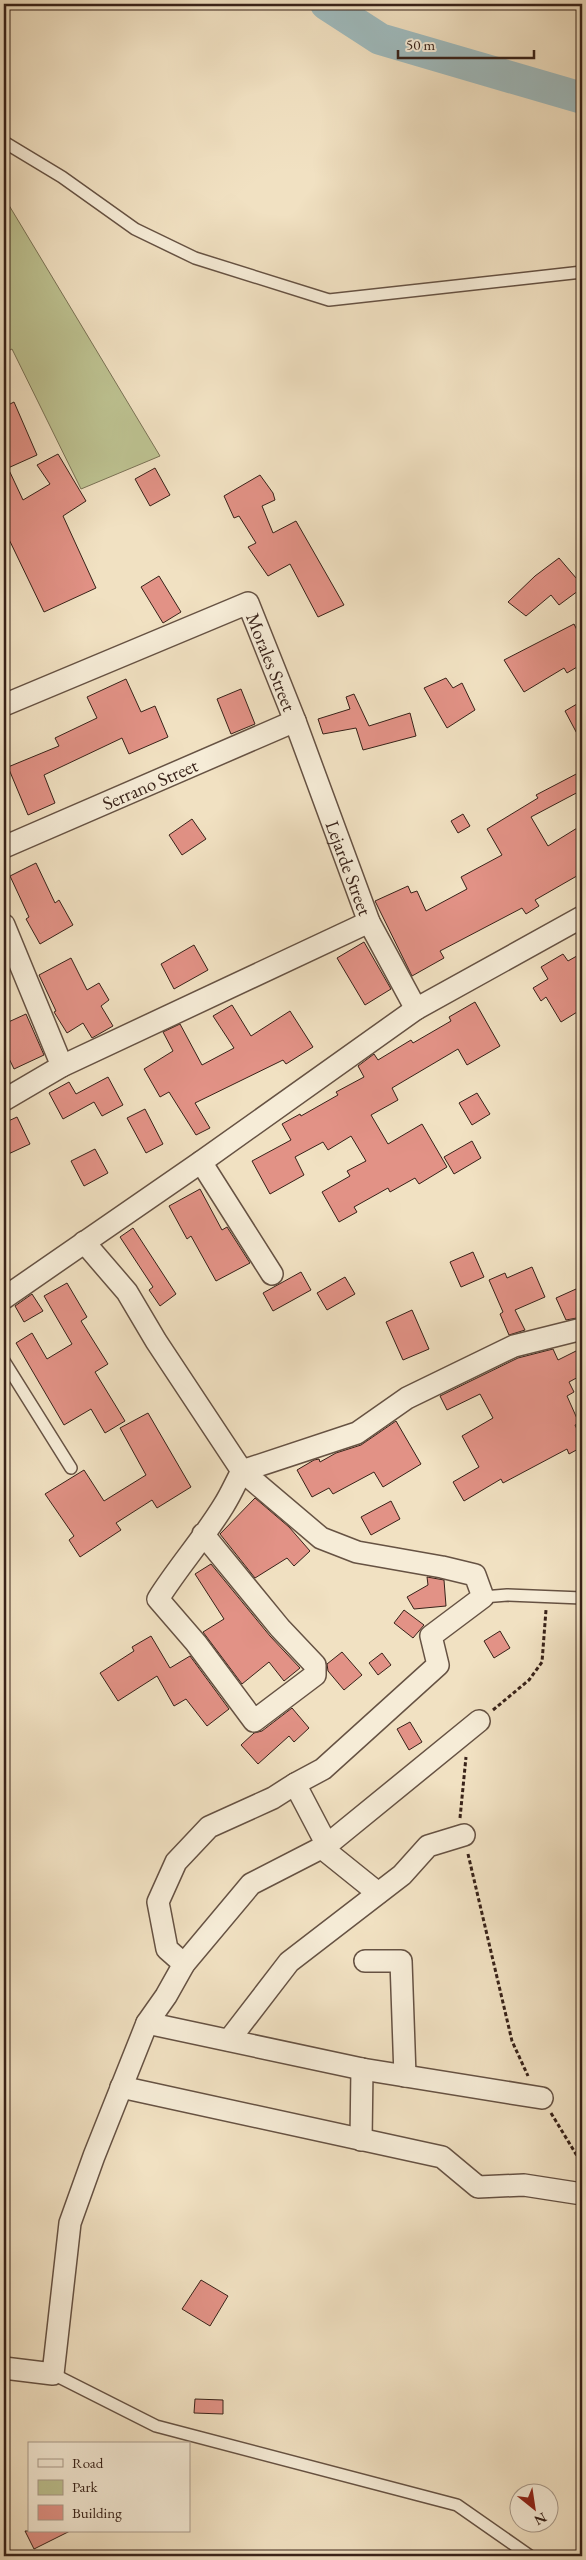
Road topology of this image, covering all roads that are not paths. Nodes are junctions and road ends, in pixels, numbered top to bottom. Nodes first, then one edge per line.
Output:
1 (4, 142) edge
2 (582, 272) edge
3 (4, 705) edge
4 (295, 721) junction
5 (4, 847) edge
6 (582, 917) edge
7 (369, 922) junction
8 (4, 924) edge
9 (416, 1009) junction
10 (62, 1066) junction
11 (4, 1100) edge
12 (201, 1162) junction
13 (84, 1242) junction
14 (272, 1274) dead end
15 (4, 1298) edge
16 (582, 1329) edge
17 (4, 1361) edge
18 (71, 1468) dead end
19 (242, 1471) junction
20 (203, 1534) junction
21 (483, 1597) junction
22 (582, 1598) edge
23 (479, 1722) road end
24 (296, 1784) junction
25 (464, 1835) road end
26 (324, 1846) junction
27 (378, 1893) junction
28 (365, 1961) dead end
29 (184, 1964) junction
30 (147, 2023) junction
31 (229, 2040) junction
32 (362, 2069) junction
33 (405, 2076) junction
34 (121, 2088) junction
35 (542, 2098) road end
36 (361, 2140) junction
37 (582, 2194) edge
38 (4, 2368) edge
39 (54, 2374) junction
40 (530, 2556) edge

1 - 2 lane
3 - 4 street, Morales Street
4 - 5 street, Serrano Street
4 - 7 street, Lejarde Street
6 - 9 street
7 - 9 street, Lejarde Street
7 - 10 street
8 - 10 street
9 - 12 street
10 - 11 street
12 - 13 street
12 - 14 street
13 - 15 street
13 - 19 street
16 - 19 street
17 - 18 lane
19 - 20 street
19 - 21 street
20 - 20 street
21 - 22 lane
21 - 24 street
23 - 26 street
24 - 26 street
24 - 29 street
25 - 27 street
26 - 27 street
26 - 29 street
27 - 31 street
28 - 33 street
29 - 30 street
30 - 31 street
30 - 34 street
31 - 32 street
32 - 33 street
32 - 36 street
33 - 35 street
34 - 36 street
34 - 39 street
36 - 37 street
38 - 39 street
39 - 40 lane

